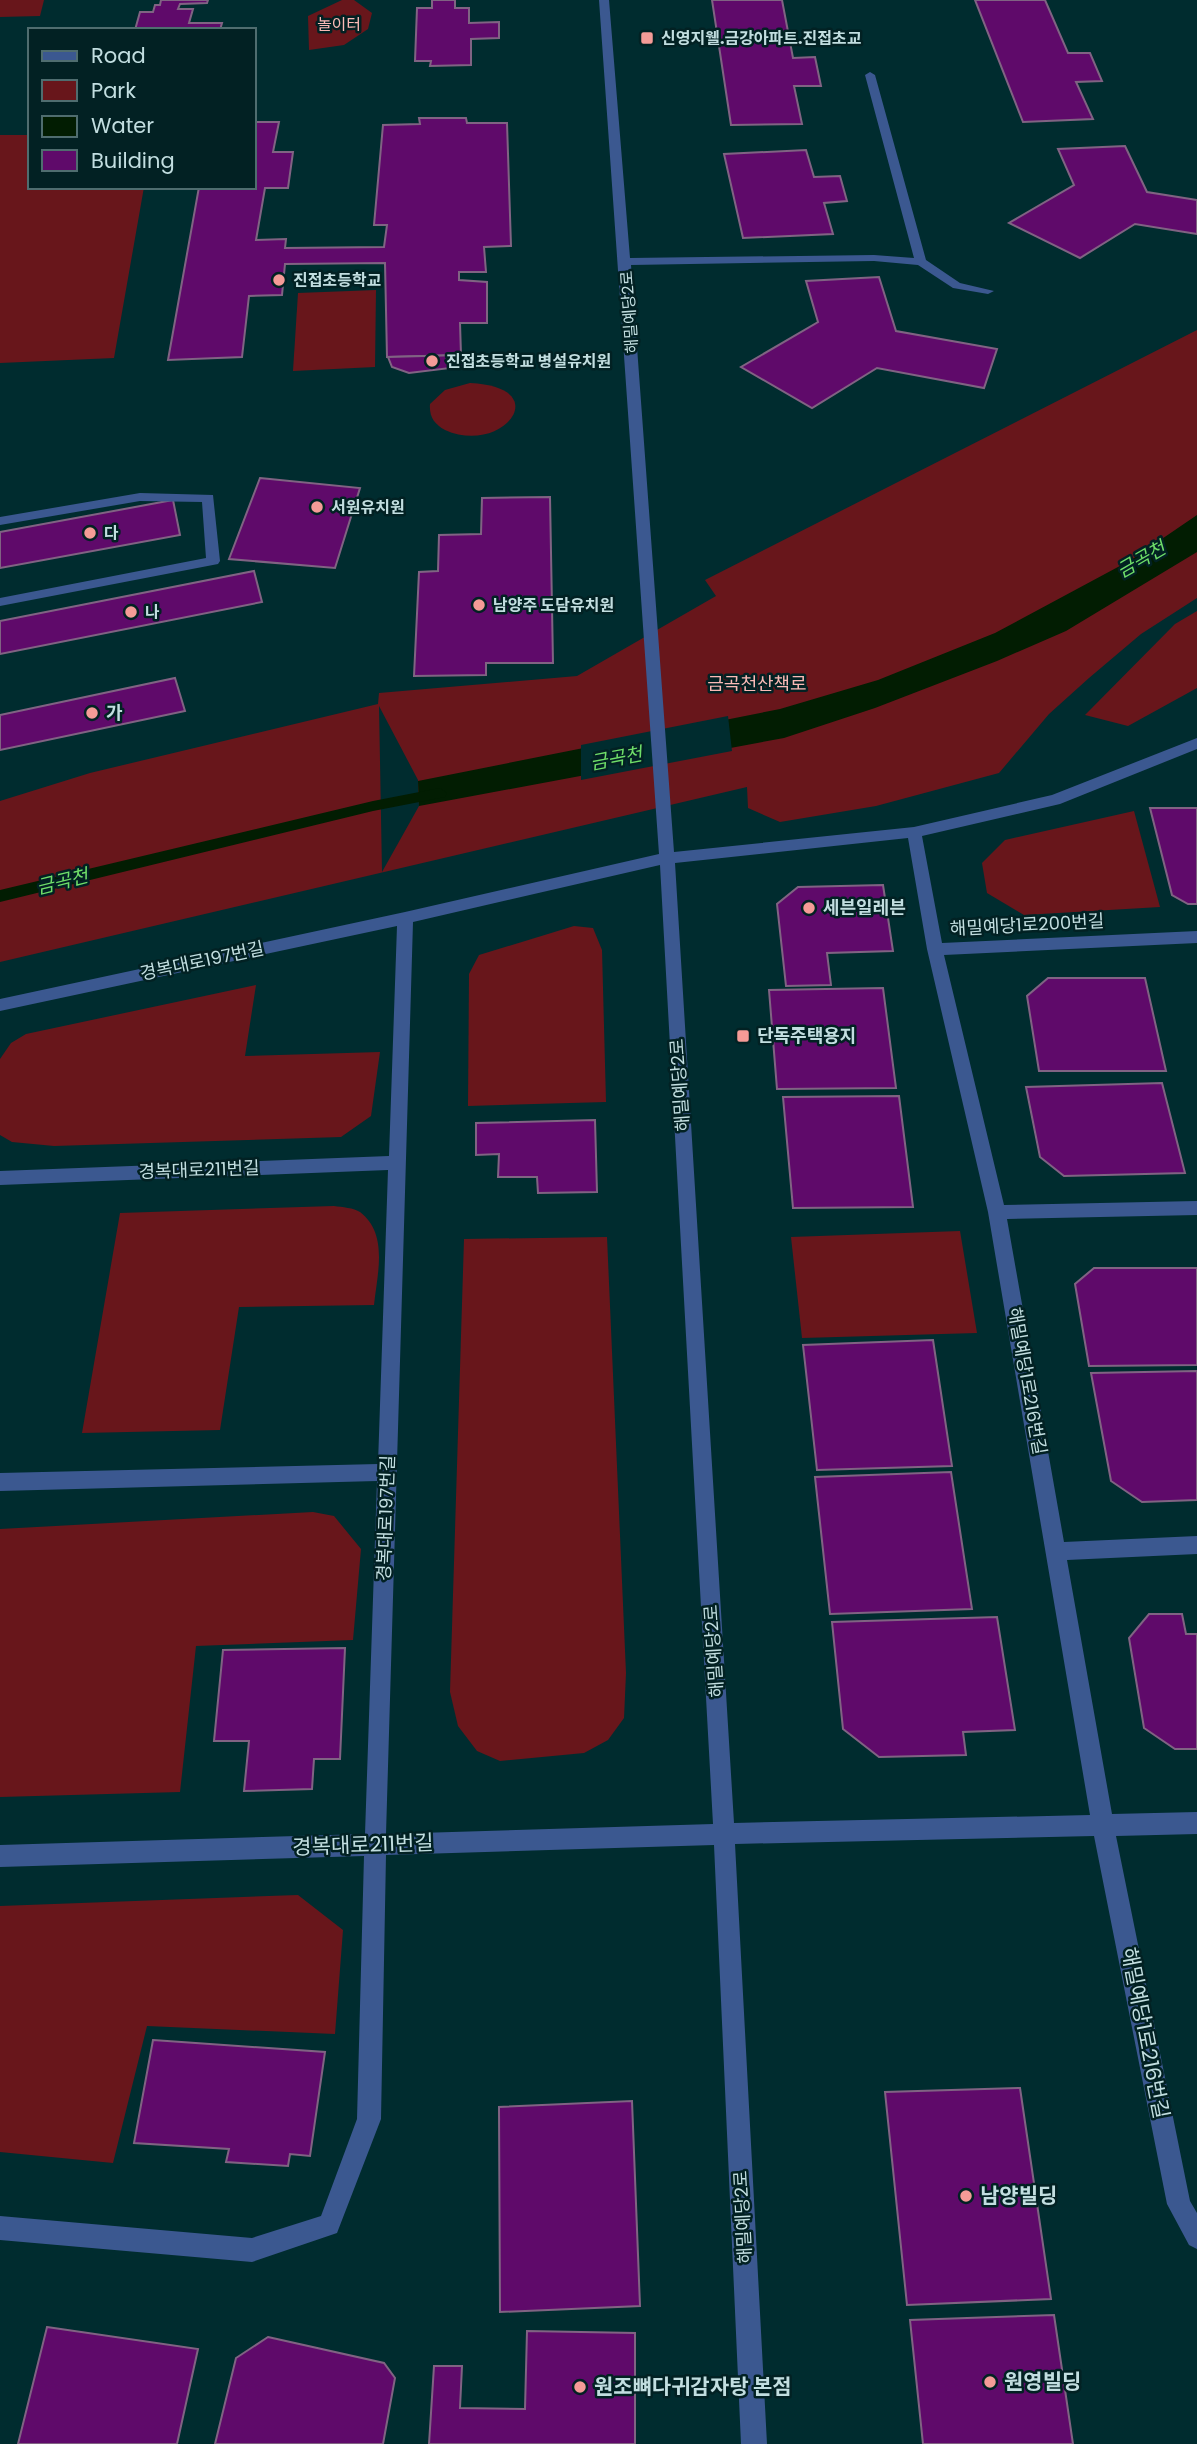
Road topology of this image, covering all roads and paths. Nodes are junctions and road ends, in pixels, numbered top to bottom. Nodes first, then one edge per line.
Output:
1 (604, 0) edge
2 (870, 75) dead end
3 (625, 262) junction
4 (921, 262) junction
5 (988, 291) dead end
6 (0, 521) edge
7 (0, 602) edge
8 (1197, 743) edge
9 (914, 832) junction
10 (666, 858) junction
11 (405, 918) junction
12 (1197, 937) edge
13 (935, 949) junction
14 (0, 1005) edge
15 (398, 1163) junction
16 (0, 1178) edge
17 (1197, 1208) edge
18 (997, 1212) junction
19 (387, 1472) junction
20 (0, 1482) edge
21 (1197, 1545) edge
22 (1056, 1551) junction
23 (1197, 1823) edge
24 (1103, 1826) junction
25 (726, 1834) junction
26 (375, 1845) junction
27 (0, 1856) edge
28 (0, 2228) edge
29 (1197, 2237) edge
30 (754, 2444) edge

1 - 3 street, 해밀예당2로
2 - 4 street
3 - 4 street
3 - 10 street, 해밀예당2로
4 - 5 street
6 - 7 street
8 - 9 street
9 - 10 street
9 - 13 street, 해밀예당1로200번길
10 - 11 street, 경복대로197번길
10 - 25 street, 해밀예당2로
11 - 14 street, 경복대로197번길
11 - 15 street, 경복대로197번길
12 - 13 street, 해밀예당1로200번길
13 - 18 street, 해밀예당1로216번길
15 - 16 street, 경복대로211번길
15 - 19 street, 경복대로197번길
17 - 18 street
18 - 22 street, 해밀예당1로216번길
19 - 20 street
19 - 26 street, 경복대로197번길
21 - 22 street
22 - 24 street, 해밀예당1로216번길
23 - 24 street
24 - 25 street
24 - 29 street, 해밀예당1로216번길
25 - 26 street, 경복대로211번길
25 - 30 street, 해밀예당2로
26 - 27 street, 경복대로211번길
26 - 28 street, 경복대로197번길

